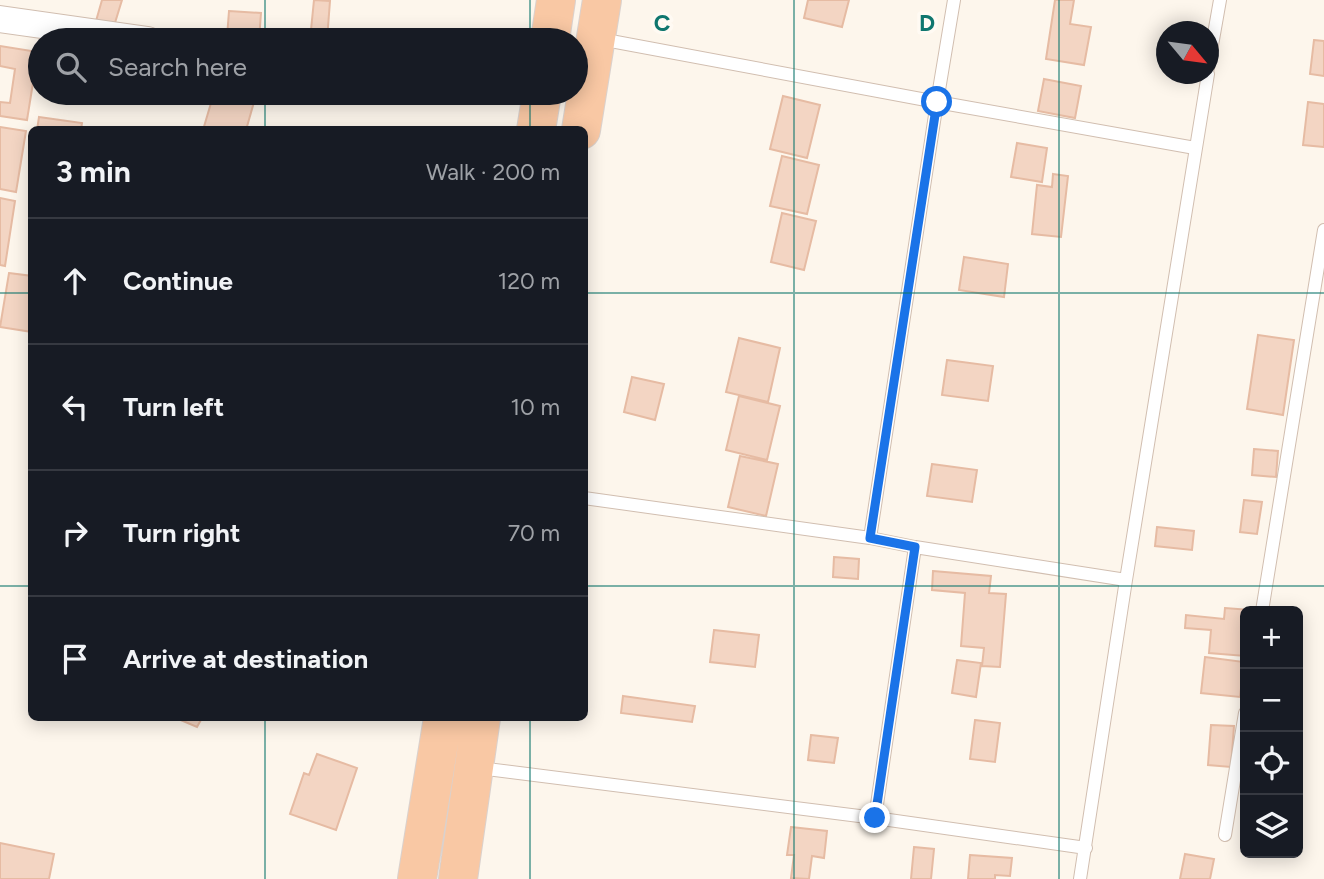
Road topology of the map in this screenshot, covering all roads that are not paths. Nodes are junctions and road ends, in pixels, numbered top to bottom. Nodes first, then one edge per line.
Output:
1 (556, 0) edge
2 (601, 0) edge
3 (954, 0) edge
4 (1220, 0) edge
5 (0, 19) edge
6 (1217, 21) edge
7 (63, 28) edge
8 (552, 28) edge
9 (596, 38) junction
10 (1206, 84) edge
11 (588, 86) edge
12 (937, 102) junction
13 (542, 105) edge
14 (583, 116) edge
15 (1195, 148) junction
16 (1324, 230) edge
17 (588, 499) edge
18 (870, 538) junction
19 (915, 547) junction
20 (1126, 580) junction
21 (1263, 606) edge
22 (443, 721) edge
23 (481, 721) edge
24 (1242, 732) edge
25 (473, 767) junction
26 (875, 818) junction
27 (1225, 835) dead end
28 (1086, 848) junction
29 (417, 879) edge
30 (457, 879) edge
31 (1080, 879) edge

1 - 8 highway
2 - 9 highway
3 - 12 lane
4 - 6 lane
5 - 7 street
9 - 11 highway
9 - 12 lane
10 - 15 lane
12 - 15 lane
12 - 18 lane
13 - 14 street
15 - 20 lane
16 - 21 lane
17 - 18 lane
18 - 19 lane
19 - 20 lane
19 - 26 lane
20 - 28 lane
22 - 29 highway
23 - 25 highway
24 - 27 lane
25 - 26 lane
25 - 30 highway
26 - 28 lane
28 - 31 lane

